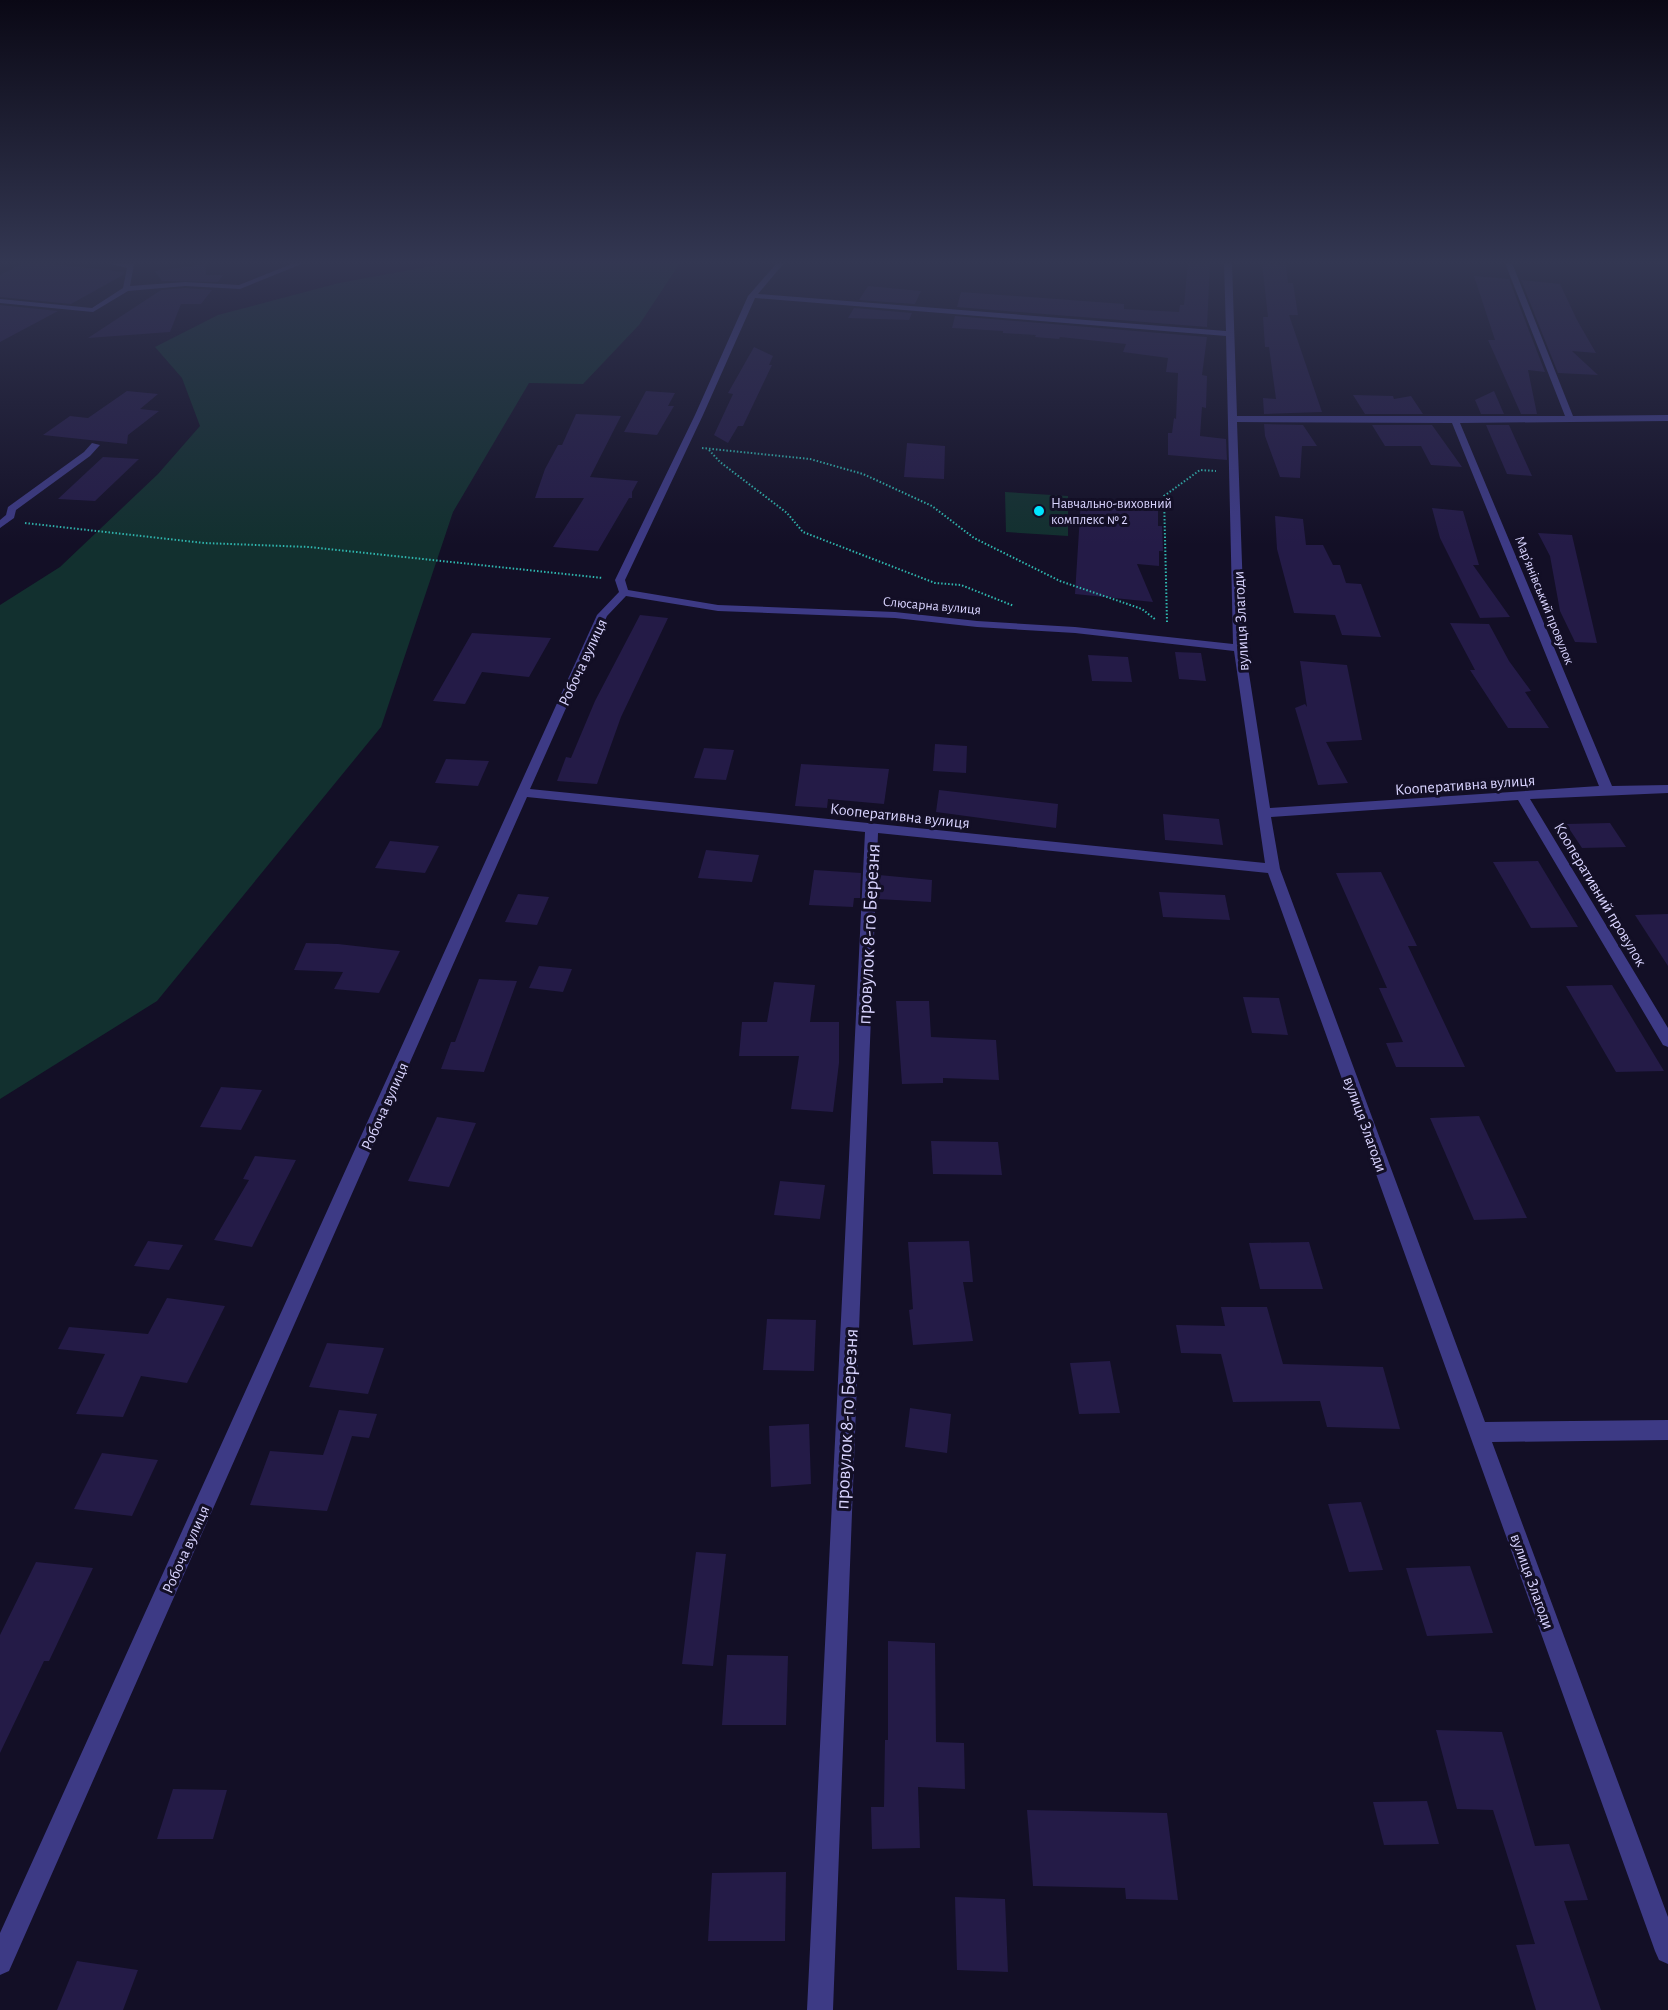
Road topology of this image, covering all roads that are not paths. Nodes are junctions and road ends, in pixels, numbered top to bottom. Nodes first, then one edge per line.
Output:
1 (725, 357) edge
2 (1231, 357) edge
3 (1545, 357) edge
4 (1668, 418) edge
5 (1233, 419) junction
6 (1569, 419) junction
7 (1455, 420) junction
8 (95, 445) dead end
9 (0, 508) edge
10 (11, 509) junction
11 (3, 523) edge
12 (622, 586) junction
13 (1239, 648) junction
14 (1668, 789) edge
15 (1607, 790) junction
16 (524, 793) junction
17 (1522, 797) junction
18 (1264, 813) junction
19 (872, 829) junction
20 (1273, 869) junction
21 (1668, 1041) edge
22 (1668, 1430) edge
23 (1479, 1432) junction
24 (1668, 1951) edge
25 (0, 1962) edge
26 (820, 2010) edge

1 - 12 street, Робоча вулиця
2 - 5 street, вулиця Злагоди
3 - 6 street
4 - 6 street
5 - 7 street
5 - 13 street, вулиця Злагоди
6 - 7 street
7 - 15 street, Мар’янівський провулок
8 - 10 street
9 - 10 street
10 - 11 street
12 - 13 street, Слюсарна вулиця
12 - 16 street, Робоча вулиця
13 - 18 street, вулиця Злагоди
14 - 15 street, Кооперативна вулиця
15 - 17 street, Кооперативна вулиця
16 - 19 street, Кооперативна вулиця
16 - 25 street, Робоча вулиця
17 - 18 street, Кооперативна вулиця
17 - 21 street, Кооперативний провулок
18 - 20 street, вулиця Злагоди
19 - 20 street, Кооперативна вулиця
19 - 26 street, провулок 8-го Березня
20 - 23 street, вулиця Злагоди
22 - 23 street
23 - 24 street, вулиця Злагоди

